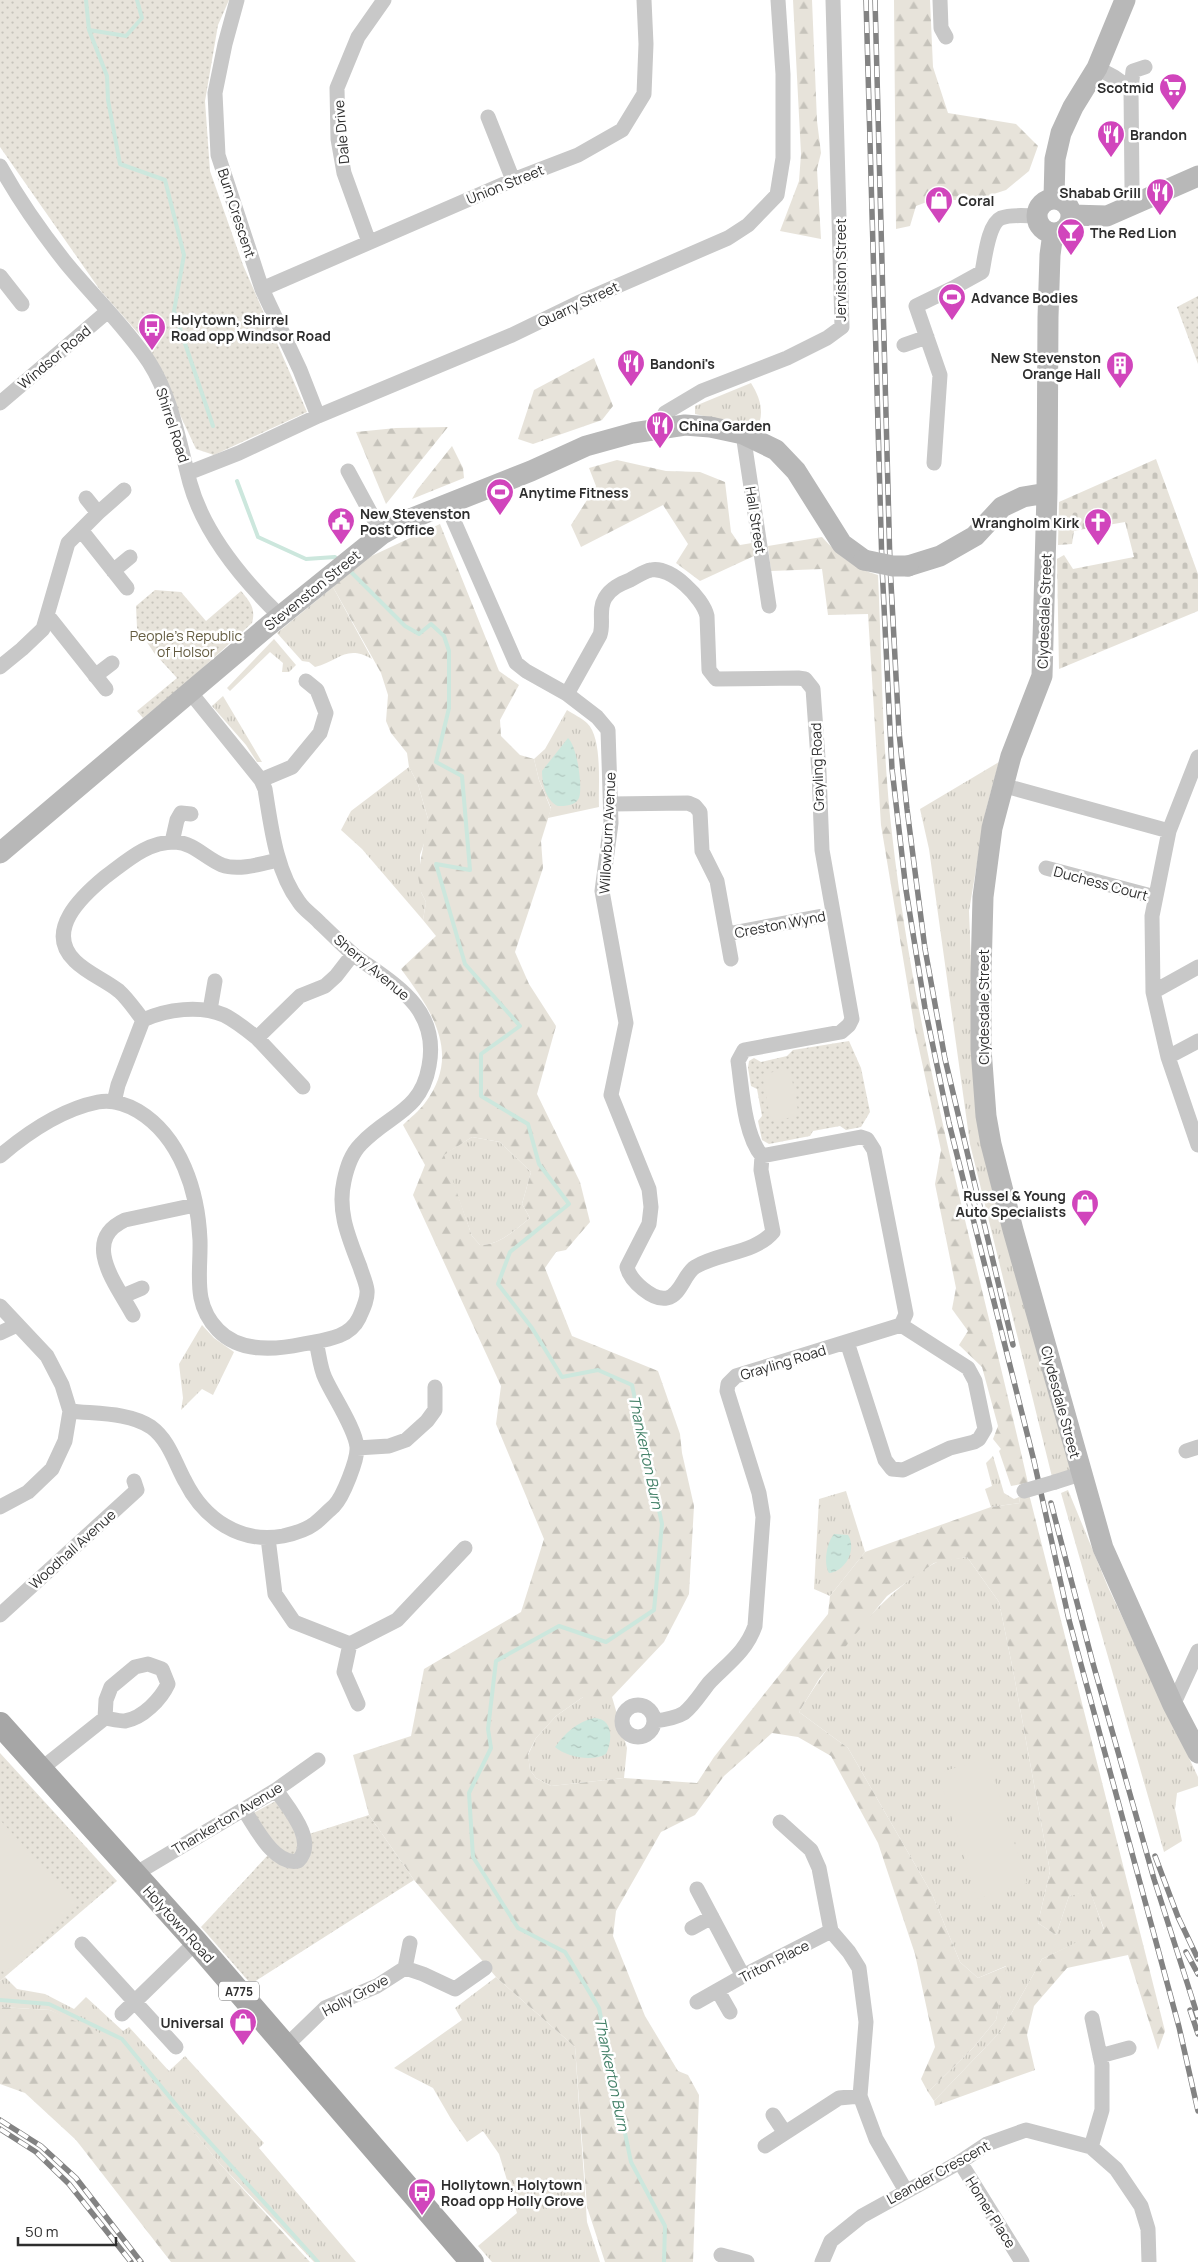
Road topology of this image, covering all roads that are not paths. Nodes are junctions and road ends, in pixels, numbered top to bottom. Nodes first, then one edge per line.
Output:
1 (237, 0) edge
2 (644, 0) edge
3 (778, 0) edge
4 (833, 0) edge
5 (940, 0) edge
6 (1125, 0) edge
7 (381, 1) edge
8 (946, 37) dead end
9 (1145, 67) dead end
10 (1097, 68) junction
11 (1131, 90) junction
12 (488, 117) dead end
13 (0, 166) edge
14 (1198, 176) edge
15 (513, 180) junction
16 (1054, 198) junction
17 (1135, 204) junction
18 (1071, 215) junction
19 (1036, 216) junction
20 (1053, 233) junction
21 (369, 242) junction
22 (0, 276) edge
23 (262, 289) junction
24 (22, 304) dead end
25 (108, 311) junction
26 (927, 337) junction
27 (904, 345) dead end
28 (0, 403) edge
29 (318, 416) junction
30 (659, 428) junction
31 (743, 434) junction
32 (934, 463) dead end
33 (348, 471) dead end
34 (188, 473) junction
35 (124, 490) dead end
36 (1047, 494) junction
37 (86, 498) dead end
38 (446, 503) junction
39 (98, 513) junction
40 (81, 530) junction
41 (382, 534) junction
42 (130, 557) dead end
43 (113, 571) junction
44 (127, 588) dead end
45 (769, 606) dead end
46 (48, 616) junction
47 (280, 616) junction
48 (112, 663) dead end
49 (0, 667) edge
50 (95, 676) junction
51 (306, 681) dead end
52 (106, 689) dead end
53 (190, 692) junction
54 (567, 694) junction
55 (1198, 757) edge
56 (261, 780) junction
57 (1002, 784) junction
58 (611, 804) junction
59 (190, 814) dead end
60 (1169, 831) junction
61 (172, 842) junction
62 (0, 853) edge
63 (278, 860) junction
64 (1046, 868) dead end
65 (1155, 897) junction
66 (833, 914) junction
67 (727, 934) junction
68 (353, 954) junction
69 (731, 959) dead end
70 (1198, 967) edge
71 (215, 981) dead end
72 (1153, 992) junction
73 (210, 1010) junction
74 (143, 1020) junction
75 (257, 1038) junction
76 (1198, 1041) edge
77 (1168, 1057) junction
78 (303, 1087) dead end
79 (114, 1102) junction
80 (1198, 1145) edge
81 (0, 1156) edge
82 (762, 1156) junction
83 (195, 1205) junction
84 (142, 1288) dead end
85 (674, 1295) joint
86 (123, 1296) junction
87 (0, 1306) edge
88 (133, 1315) dead end
89 (17, 1325) junction
90 (901, 1325) junction
91 (0, 1333) edge
92 (316, 1342) junction
93 (847, 1342) junction
94 (435, 1387) dead end
95 (70, 1411) junction
96 (357, 1448) junction
97 (1080, 1474) junction
98 (134, 1481) dead end
99 (1024, 1491) dead end
100 (0, 1507) edge
101 (268, 1538) junction
102 (465, 1548) dead end
103 (0, 1615) edge
104 (350, 1644) junction
105 (1198, 1651) edge
106 (358, 1704) dead end
107 (1173, 1705) junction
108 (105, 1718) dead end
109 (654, 1721) dead end
110 (0, 1724) edge
111 (1198, 1753) edge
112 (318, 1760) dead end
113 (41, 1769) junction
114 (276, 1790) junction
115 (244, 1810) junction
116 (780, 1822) dead end
117 (134, 1874) junction
118 (697, 1889) dead end
119 (712, 1917) junction
120 (692, 1928) dead end
121 (831, 1931) junction
122 (196, 1942) junction
123 (410, 1943) dead end
124 (82, 1944) dead end
125 (404, 1968) junction
126 (484, 1968) dead end
127 (743, 1976) junction
128 (718, 1991) junction
129 (135, 2001) junction
130 (697, 2002) dead end
131 (730, 2012) dead end
132 (122, 2014) dead end
133 (1092, 2018) dead end
134 (286, 2046) junction
135 (176, 2047) dead end
136 (1129, 2048) dead end
137 (1100, 2056) junction
138 (860, 2096) junction
139 (773, 2115) dead end
140 (785, 2133) junction
141 (765, 2146) dead end
142 (1091, 2146) junction
143 (960, 2162) junction
144 (906, 2191) junction
145 (721, 2255) dead end
146 (472, 2262) edge
147 (747, 2262) edge
148 (822, 2262) edge
149 (1022, 2262) edge
150 (1149, 2262) edge

1 - 23 street, Burn Crescent
2 - 15 street, Union Street
3 - 29 street, Quarry Street
4 - 30 street, Jerviston Street
5 - 8 street
6 - 10 main road
7 - 21 street, Dale Drive
9 - 11 street
10 - 11 street
10 - 16 main road
11 - 17 street
12 - 15 street
13 - 25 street, Shirrel Road
14 - 17 main road
15 - 21 street, Union Street
16 - 18 main road
16 - 19 main road
17 - 18 main road
18 - 20 main road
19 - 20 main road
19 - 26 street
20 - 36 main road, Clydesdale Street
21 - 23 street, Union Street
22 - 24 street
23 - 29 street, Burn Crescent
25 - 28 street, Windsor Road
25 - 34 street, Shirrel Road
26 - 27 street
26 - 32 street
29 - 34 street, Quarry Street
30 - 31 main road, Stevenston Street
30 - 38 main road, Stevenston Street
31 - 36 main road, Stevenston Street, bridge
31 - 45 street, Hall Street
33 - 41 street
34 - 47 street, Shirrel Road
35 - 39 street
36 - 57 main road, Clydesdale Street
37 - 39 street
38 - 41 main road, Stevenston Street
38 - 54 street, Willowburn Avenue
39 - 40 street
40 - 43 street
40 - 46 street
41 - 47 main road, Stevenston Street
42 - 43 street
43 - 44 street
46 - 49 street
46 - 50 street
47 - 53 main road, Stevenston Street
48 - 50 street
50 - 52 street
51 - 56 street
53 - 56 street, Sherry Avenue
53 - 62 main road, Stevenston Street
54 - 58 street, Willowburn Avenue
54 - 66 street, Grayling Road
55 - 60 street
56 - 63 street, Sherry Avenue
57 - 60 street
57 - 97 main road, Clydesdale Street
58 - 67 street, Creston Wynd
58 - 85 street, Willowburn Avenue
59 - 61 street
60 - 65 street
61 - 63 street
61 - 74 street
63 - 68 street, Sherry Avenue
64 - 65 street, Duchess Court
65 - 72 street
66 - 67 street, Creston Wynd
66 - 82 street, Grayling Road
67 - 69 street, Creston Wynd
68 - 75 street
68 - 92 street, Sherry Avenue
70 - 72 street
71 - 73 street
72 - 77 street
73 - 74 street
73 - 75 street
74 - 79 street
75 - 78 street
76 - 77 street
77 - 80 street
79 - 81 street, Sherry Avenue
79 - 83 street, Sherry Avenue
82 - 85 street, Grayling Road
82 - 90 street
83 - 86 street
83 - 92 street, Sherry Avenue
84 - 86 street
86 - 88 street
87 - 89 street
89 - 91 street
89 - 95 street
90 - 93 street, Grayling Road
90 - 93 street
92 - 96 street
93 - 109 street, Grayling Road
94 - 96 street
95 - 100 street
95 - 101 street
96 - 101 street
97 - 99 street, bridge
97 - 107 main road, Clydesdale Street
98 - 103 street, Woodhall Avenue
101 - 104 street
102 - 104 street
104 - 106 street
105 - 107 street
107 - 111 main road, Clydesdale Street
108 - 113 street
110 - 113 main road, Holytown Road / A775
112 - 114 street, Thankerton Avenue
113 - 117 main road, Holytown Road / A775
114 - 115 street, Thankerton Avenue
114 - 115 street
115 - 117 street, Thankerton Avenue
116 - 121 street
117 - 122 main road, Holytown Road / A775
118 - 119 street
119 - 120 street
119 - 127 street
121 - 127 street, Triton Place
121 - 138 street
122 - 129 street
122 - 134 main road, Holytown Road / A775
123 - 125 street, Holly Grove
124 - 129 street
125 - 126 street, Holly Grove
125 - 134 street, Holly Grove
127 - 128 street, Triton Place
128 - 130 street, Triton Place
128 - 131 street
129 - 132 street
129 - 135 street
133 - 137 street
134 - 146 main road, Holytown Road / A775
136 - 137 street
137 - 142 street
138 - 140 street
138 - 144 street
139 - 140 street
140 - 141 street
142 - 143 street, Leander Crescent
142 - 150 street, Leander Crescent
143 - 144 street, Leander Crescent
143 - 149 street, Homer Place
144 - 148 street, Leander Crescent
145 - 147 street

